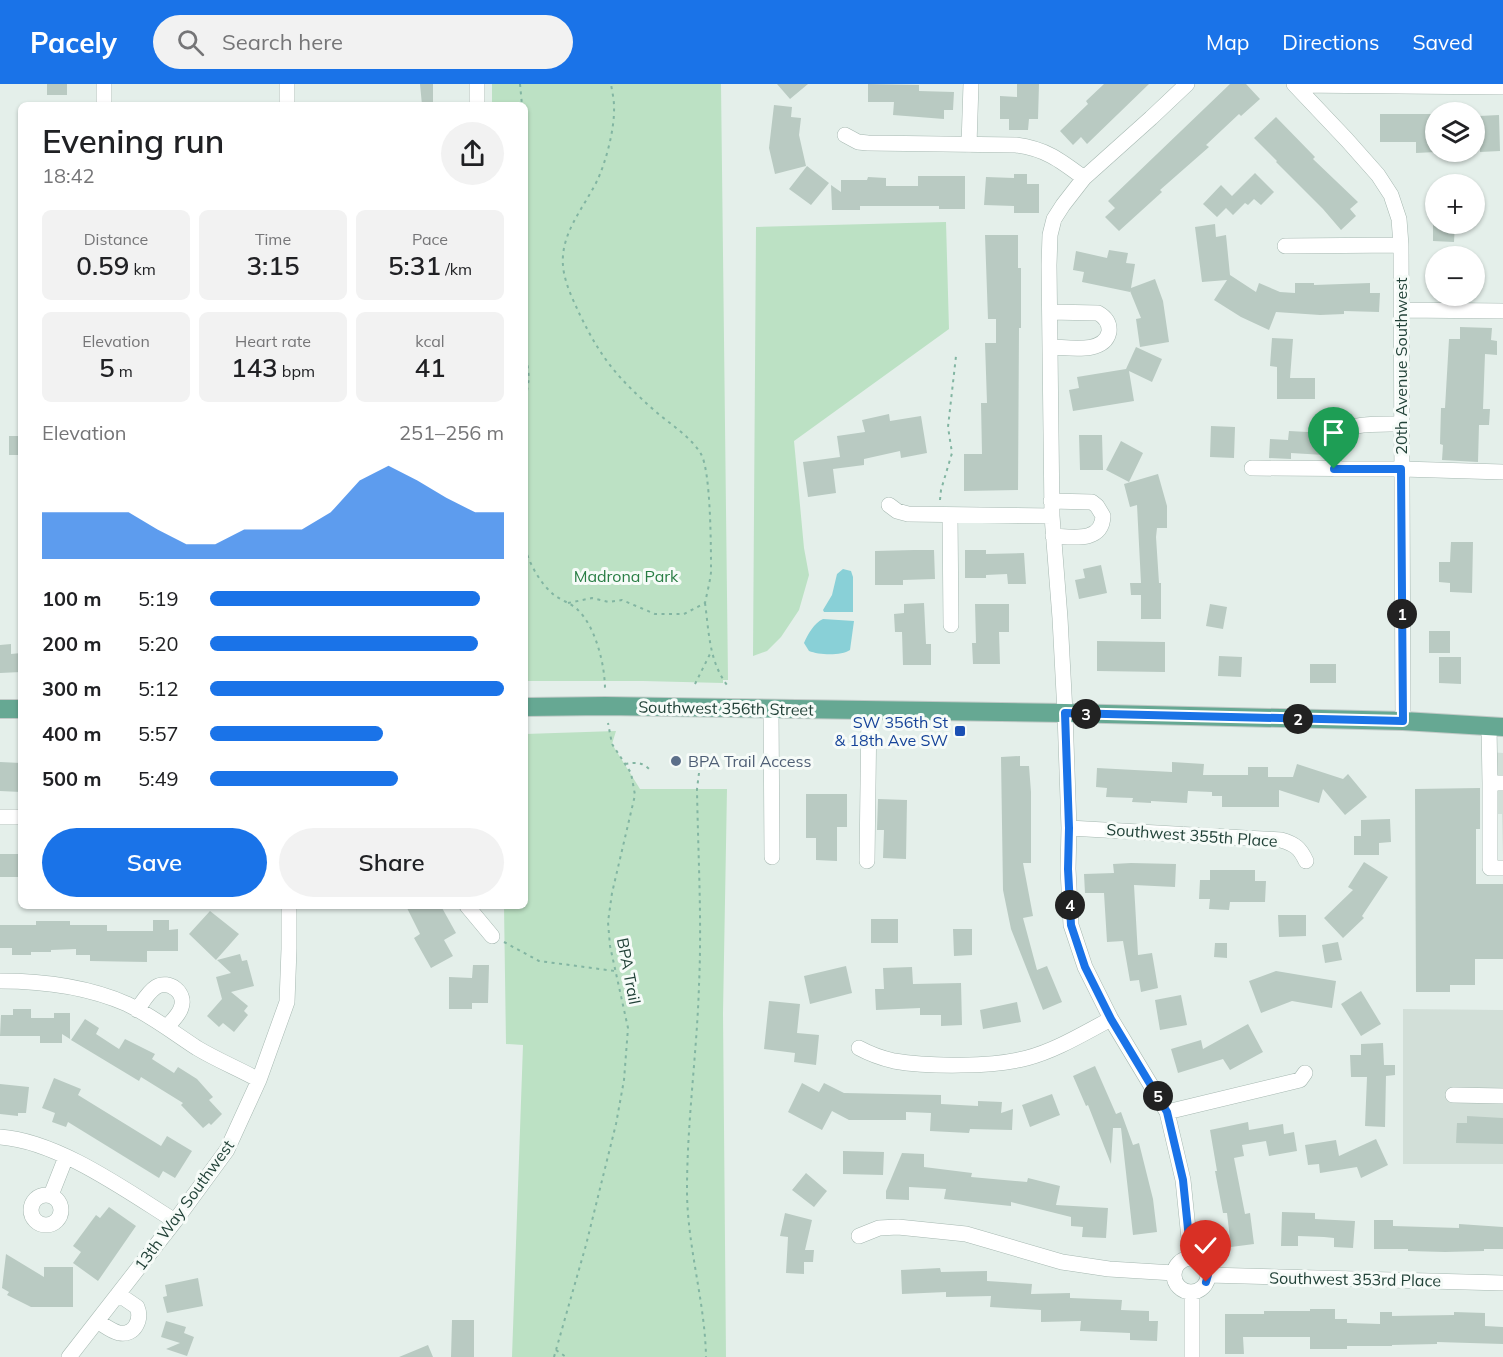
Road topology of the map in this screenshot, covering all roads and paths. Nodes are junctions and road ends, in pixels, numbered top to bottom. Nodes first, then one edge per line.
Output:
1 (104, 84) edge
2 (287, 84) edge
3 (477, 84) edge
4 (520, 84) edge
5 (611, 84) edge
6 (971, 84) edge
7 (1187, 84) edge
8 (1294, 85) edge
9 (1503, 87) edge
10 (104, 102) edge
11 (287, 102) edge
12 (477, 102) edge
13 (522, 102) edge
14 (845, 135) dead end
15 (969, 145) junction
16 (1084, 178) junction
17 (1401, 245) junction
18 (1285, 246) dead end
19 (1401, 310) junction
20 (1503, 311) edge
21 (1050, 312) junction
22 (1050, 347) junction
23 (956, 356) dead end
24 (528, 369) edge
25 (528, 384) edge
26 (1401, 424) junction
27 (1252, 468) dead end
28 (1334, 469) junction
29 (1401, 469) junction
30 (1503, 472) edge
31 (889, 505) dead end
32 (1052, 509) junction
33 (945, 515) junction
34 (1053, 536) junction
35 (528, 555) edge
36 (568, 603) junction
37 (705, 603) junction
38 (951, 625) dead end
39 (711, 652) junction
40 (695, 684) dead end
41 (727, 685) dead end
42 (605, 706) junction
43 (528, 707) edge
44 (0, 709) edge
45 (18, 709) edge
46 (771, 709) junction
47 (869, 710) junction
48 (1065, 713) junction
49 (1403, 721) junction
50 (1496, 727) edge
51 (625, 764) junction
52 (652, 772) dead end
53 (699, 772) dead end
54 (1496, 783) edge
55 (0, 818) edge
56 (18, 818) edge
57 (1069, 828) junction
58 (772, 857) dead end
59 (867, 861) dead end
60 (1306, 861) dead end
61 (1503, 868) edge
62 (289, 909) edge
63 (470, 909) edge
64 (492, 936) joint
65 (615, 971) junction
66 (0, 981) edge
67 (137, 1010) junction
68 (1111, 1019) junction
69 (167, 1028) junction
70 (859, 1048) dead end
71 (1305, 1073) dead end
72 (259, 1080) junction
73 (1453, 1095) dead end
74 (1503, 1096) edge
75 (1167, 1112) junction
76 (0, 1137) edge
77 (66, 1157) junction
78 (51, 1196) dead end
79 (176, 1221) junction
80 (859, 1236) dead end
81 (1191, 1258) junction
82 (1174, 1274) junction
83 (1208, 1275) junction
84 (1503, 1283) edge
85 (1192, 1292) junction
86 (118, 1294) junction
87 (97, 1321) junction
88 (556, 1350) junction
89 (69, 1357) edge
90 (554, 1357) edge
91 (566, 1357) edge
92 (706, 1357) edge
93 (1192, 1357) edge

1 - 10 street
2 - 11 street
3 - 12 street
4 - 13 path
5 - 37 path
6 - 15 street
7 - 16 street
8 - 9 street
8 - 17 street, 20th Avenue Southwest
14 - 15 street
15 - 16 street
16 - 21 street
17 - 18 street
17 - 19 street, 20th Avenue Southwest
19 - 20 street
19 - 26 street, 20th Avenue Southwest
21 - 22 street
21 - 22 street
22 - 32 street
23 - 33 path
24 - 25 path
26 - 28 street
26 - 29 street, 20th Avenue Southwest
27 - 28 street
28 - 29 street
29 - 30 street
29 - 49 street, 20th Avenue Southwest
31 - 33 street
32 - 33 street
32 - 34 street
32 - 34 street
33 - 38 street
34 - 48 street
35 - 36 path, BPA Trail
36 - 37 path
36 - 42 path, BPA Trail
37 - 39 path
39 - 40 path
39 - 41 path
42 - 43 main road, Southwest 356th Street
42 - 46 main road, Southwest 356th Street
42 - 51 path, BPA Trail
44 - 45 main road
46 - 47 main road, Southwest 356th Street
46 - 58 street
47 - 48 main road, Southwest 356th Street
47 - 59 street
48 - 49 main road, Southwest 356th Street
48 - 57 street
49 - 50 main road, Southwest 356th Street
50 - 54 street
51 - 52 path
51 - 65 path, BPA Trail
53 - 92 path
54 - 61 street
55 - 56 street
57 - 60 street, Southwest 355th Place
57 - 68 street
62 - 72 street, 13th Way Southwest
63 - 64 street
64 - 65 path
65 - 88 path, BPA Trail
66 - 67 street
67 - 69 street
67 - 69 street
68 - 70 street
68 - 75 street
69 - 72 street
71 - 75 street
72 - 79 street, 13th Way Southwest
73 - 74 street
75 - 81 street
76 - 77 street
77 - 78 street
77 - 79 street
79 - 86 street, 13th Way Southwest
80 - 82 street
81 - 82 street
81 - 83 street
82 - 85 street
83 - 84 street, Southwest 353rd Place
83 - 85 street
85 - 93 street
86 - 87 street, 13th Way Southwest
86 - 87 street
87 - 89 street, 13th Way Southwest
88 - 90 path, BPA Trail
88 - 91 path

